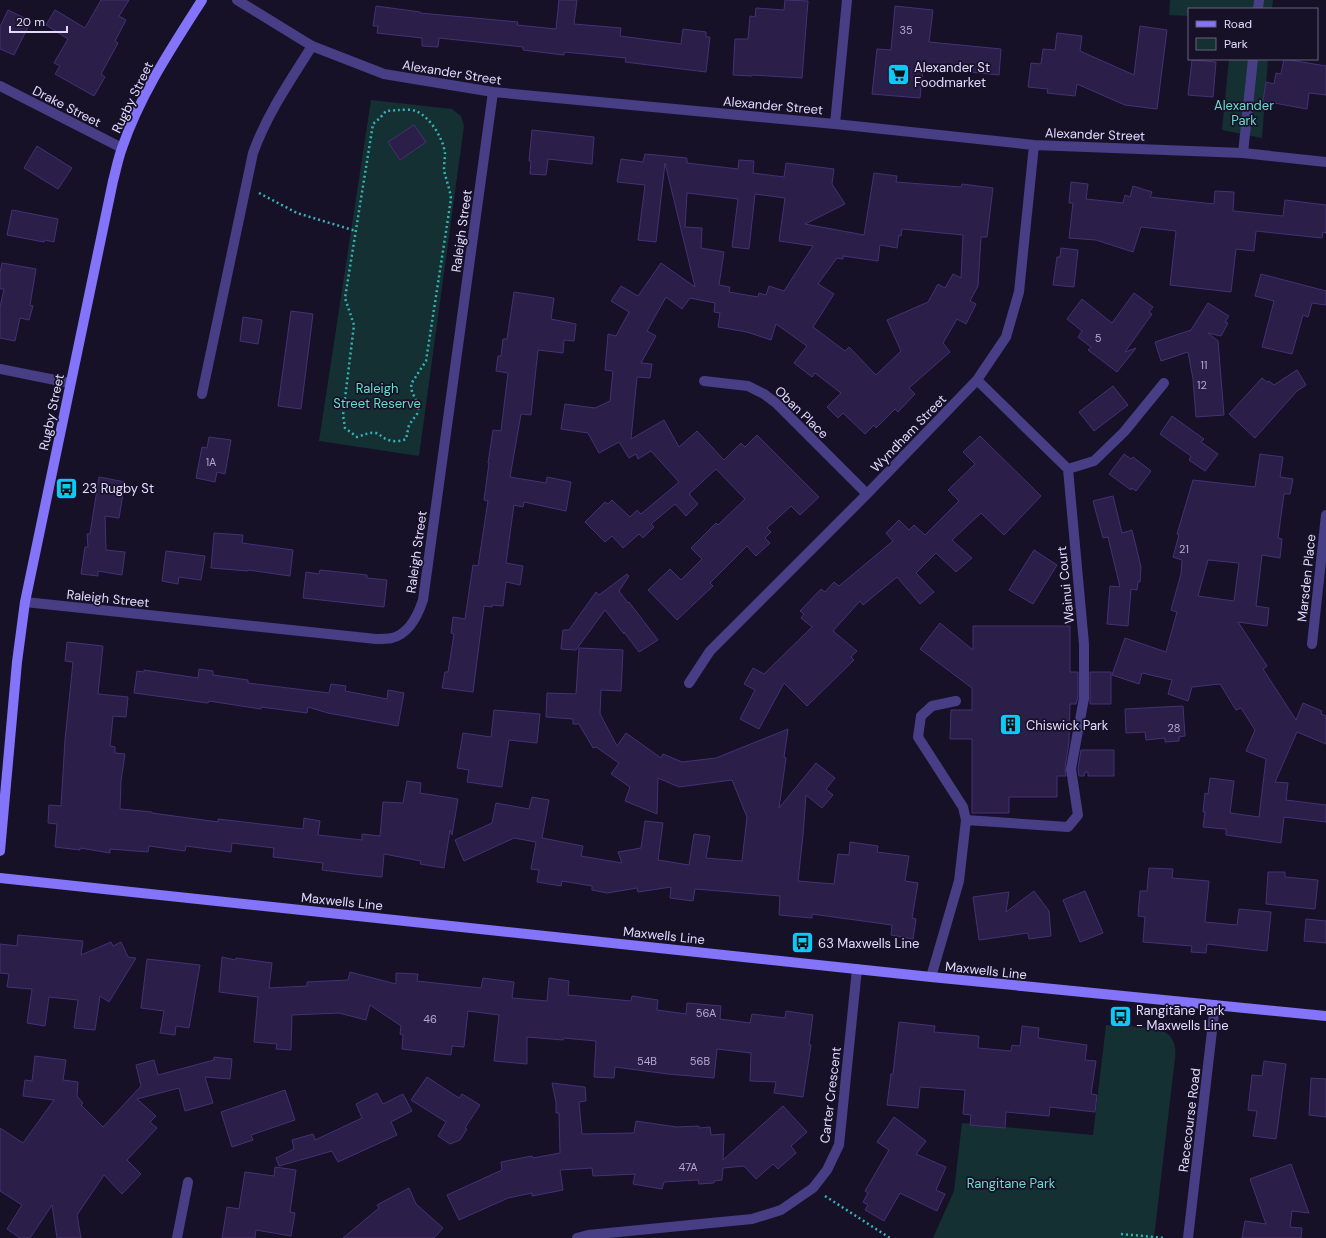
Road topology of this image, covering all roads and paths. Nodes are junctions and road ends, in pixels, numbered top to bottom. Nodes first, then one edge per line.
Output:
1 (202, 0) edge
2 (237, 0) edge
3 (847, 0) edge
4 (312, 46) junction
5 (1253, 60) edge
6 (0, 86) edge
7 (493, 92) junction
8 (835, 124) junction
9 (1034, 145) junction
10 (122, 148) junction
11 (1243, 153) junction
12 (1326, 162) edge
13 (247, 185) junction
14 (356, 231) junction
15 (0, 369) edge
16 (704, 380) dead end
17 (977, 380) junction
18 (70, 383) junction
19 (1164, 383) dead end
20 (202, 394) dead end
21 (1068, 468) junction
22 (867, 494) junction
23 (1326, 515) edge
24 (25, 602) junction
25 (1312, 644) dead end
26 (689, 683) dead end
27 (956, 701) dead end
28 (966, 820) junction
29 (0, 851) edge
30 (0, 878) edge
31 (857, 969) junction
32 (931, 977) junction
33 (1215, 1005) junction
34 (1326, 1016) edge
35 (188, 1182) dead end
36 (812, 1188) junction
37 (1121, 1234) dead end
38 (177, 1238) edge
39 (578, 1238) edge
40 (890, 1238) edge
41 (1165, 1238) edge
42 (1188, 1238) edge

1 - 10 main road, Rugby Street
2 - 4 street, Alexander Street
3 - 8 street
4 - 7 street, Alexander Street
4 - 13 street
5 - 11 street
6 - 10 street, Drake Street
7 - 8 street, Alexander Street
7 - 24 street, Raleigh Street
8 - 9 street, Alexander Street
9 - 11 street, Alexander Street
9 - 17 street, Wyndham Street
10 - 18 main road, Rugby Street
11 - 12 street, Alexander Street
13 - 14 path
13 - 20 street
14 - 14 path
15 - 18 street
16 - 22 street, Oban Place
17 - 21 street
17 - 22 street, Wyndham Street
18 - 24 main road, Rugby Street
19 - 21 street
21 - 28 street, Wainui Court
22 - 26 street, Wyndham Street
23 - 25 street, Marsden Place
24 - 29 main road, Rugby Street
27 - 28 street
28 - 32 street
30 - 31 main road, Maxwells Line
31 - 32 main road, Maxwells Line
31 - 36 street, Carter Crescent
32 - 33 main road, Maxwells Line
33 - 34 main road, Maxwells Line
33 - 42 street, Racecourse Road
35 - 38 street
36 - 39 street, Carter Crescent
36 - 40 path
37 - 41 path

